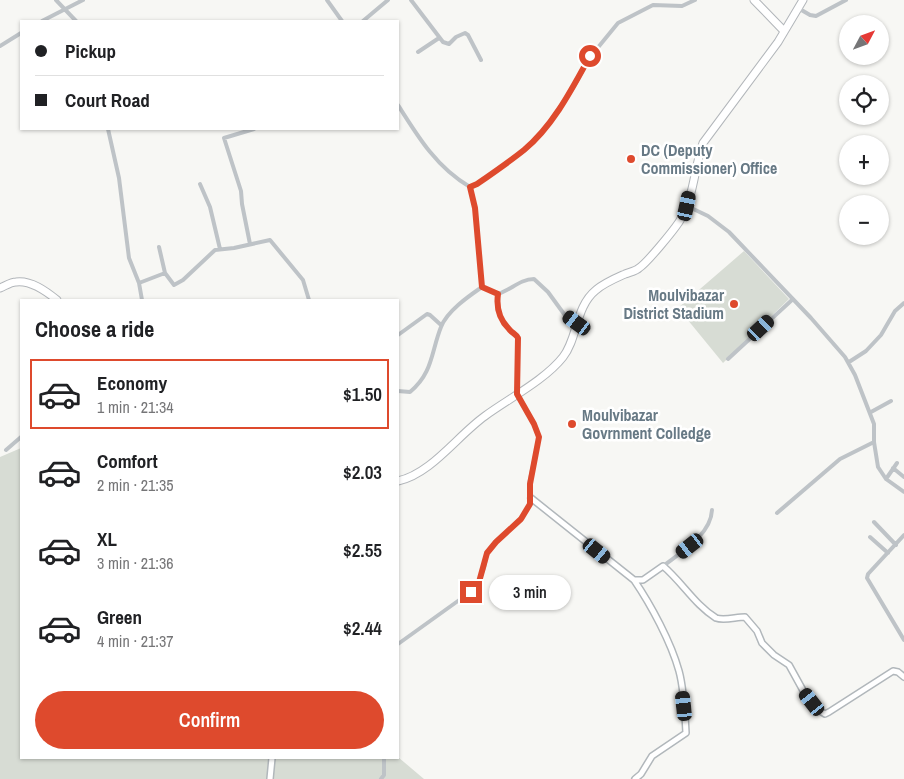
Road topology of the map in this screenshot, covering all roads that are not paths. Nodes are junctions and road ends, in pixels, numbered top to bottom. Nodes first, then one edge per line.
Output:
1 (56, 0) edge
2 (83, 0) edge
3 (327, 0) edge
4 (388, 0) edge
5 (411, 0) edge
6 (695, 0) edge
7 (754, 0) edge
8 (803, 0) edge
9 (846, 0) edge
10 (798, 8) junction
11 (65, 9) junction
12 (44, 20) edge
13 (75, 20) edge
14 (341, 20) edge
15 (364, 20) edge
16 (784, 31) junction
17 (20, 33) edge
18 (439, 38) junction
19 (0, 46) edge
20 (418, 52) dead end
21 (481, 60) dead end
22 (399, 107) edge
23 (108, 130) edge
24 (251, 130) edge
25 (200, 184) dead end
26 (470, 187) junction
27 (687, 206) junction
28 (250, 244) junction
29 (159, 247) dead end
30 (220, 249) junction
31 (165, 273) junction
32 (138, 283) junction
33 (482, 287) junction
34 (0, 288) edge
35 (498, 294) junction
36 (56, 299) edge
37 (142, 299) edge
38 (308, 299) edge
39 (793, 299) junction
40 (904, 303) edge
41 (577, 323) junction
42 (441, 325) junction
43 (399, 334) edge
44 (728, 360) dead end
45 (849, 362) junction
46 (399, 391) edge
47 (517, 394) junction
48 (891, 401) dead end
49 (871, 412) junction
50 (20, 438) edge
51 (874, 442) junction
52 (6, 450) dead end
53 (897, 463) dead end
54 (893, 468) junction
55 (904, 477) edge
56 (886, 478) junction
57 (399, 481) edge
58 (904, 492) edge
59 (531, 498) junction
60 (712, 510) dead end
61 (777, 513) dead end
62 (874, 522) dead end
63 (904, 535) edge
64 (870, 537) dead end
65 (896, 545) junction
66 (888, 554) junction
67 (663, 566) junction
68 (634, 580) junction
69 (904, 640) edge
70 (399, 643) edge
71 (904, 677) edge
72 (272, 759) edge
73 (384, 759) edge
74 (270, 779) edge
75 (381, 779) edge
76 (635, 779) edge

1 - 11 street
2 - 11 street
3 - 14 street
4 - 15 street
5 - 18 street
6 - 26 street
7 - 16 highway
8 - 10 highway
9 - 10 street
10 - 16 highway
11 - 12 street
11 - 13 street
16 - 27 highway
17 - 19 street
18 - 20 street
18 - 21 street
22 - 26 street
23 - 32 street
24 - 28 street
25 - 30 street
26 - 33 street
27 - 39 street
27 - 41 highway
28 - 30 street
28 - 38 street
29 - 31 street
30 - 31 street
31 - 32 street
32 - 37 street
33 - 35 street
33 - 42 street
34 - 36 highway
35 - 41 street
35 - 47 street
39 - 44 street
39 - 45 street
40 - 45 street
41 - 47 highway
42 - 43 street
42 - 46 street
45 - 49 street
47 - 57 highway
47 - 59 street
48 - 49 street
49 - 51 street
50 - 52 street
51 - 56 street
51 - 61 street
53 - 54 street
54 - 55 street
54 - 56 street
56 - 58 street
59 - 68 street
59 - 70 street
60 - 67 street
62 - 65 street
63 - 65 street
64 - 66 street
65 - 66 street
66 - 69 street
67 - 68 street
67 - 71 street
68 - 76 street
72 - 74 street
73 - 75 street

